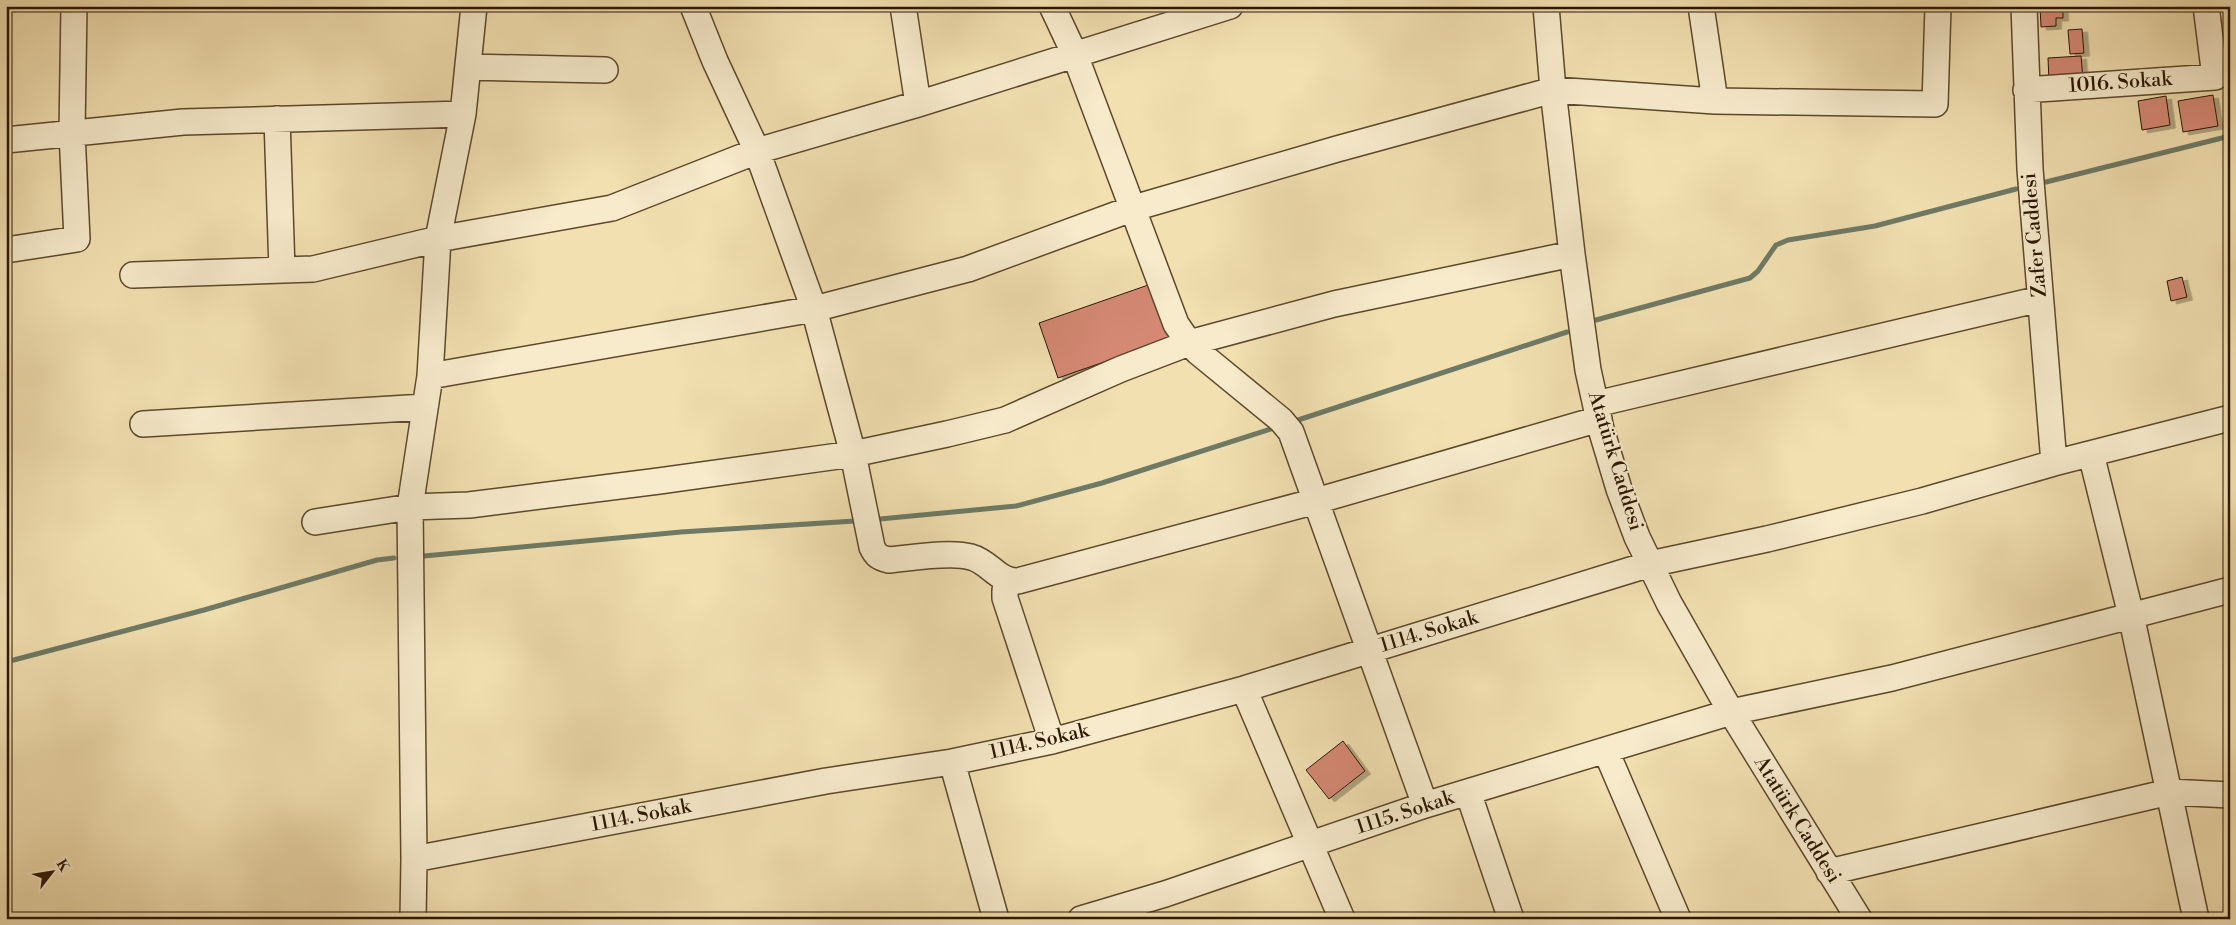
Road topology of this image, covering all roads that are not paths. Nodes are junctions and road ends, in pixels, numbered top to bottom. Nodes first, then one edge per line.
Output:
1 (74, 6) edge
2 (474, 6) edge
3 (693, 6) edge
4 (903, 6) edge
5 (1052, 6) edge
6 (1230, 6) edge
7 (1546, 6) edge
8 (1701, 6) edge
9 (1938, 6) edge
10 (2024, 6) edge
11 (2206, 6) edge
12 (1075, 55) junction
13 (468, 67) junction
14 (605, 70) dead end
15 (1553, 90) junction
16 (2026, 90) junction
17 (1715, 101) junction
18 (918, 104) junction
19 (463, 114) junction
20 (277, 120) junction
21 (72, 133) junction
22 (6, 140) edge
23 (757, 150) junction
24 (1134, 208) junction
25 (438, 238) junction
26 (6, 250) edge
27 (1572, 254) junction
28 (282, 270) junction
29 (133, 275) dead end
30 (2040, 300) junction
31 (814, 309) junction
32 (1189, 343) junction
33 (430, 376) junction
34 (425, 407) junction
35 (1598, 412) junction
36 (2230, 418) edge
37 (142, 424) dead end
38 (853, 454) junction
39 (2091, 454) junction
40 (2054, 463) junction
41 (1316, 500) junction
42 (410, 507) junction
43 (314, 522) dead end
44 (1650, 564) junction
45 (1009, 582) junction
46 (2230, 590) edge
47 (2131, 615) junction
48 (1371, 650) junction
49 (1244, 689) junction
50 (1731, 712) junction
51 (1052, 740) junction
52 (1606, 752) junction
53 (952, 762) junction
54 (1468, 792) junction
55 (2169, 792) junction
56 (2230, 795) edge
57 (1425, 805) junction
58 (1310, 844) junction
59 (414, 859) junction
60 (1829, 872) junction
61 (413, 919) edge
62 (996, 919) edge
63 (1081, 919) edge
64 (1342, 919) edge
65 (1511, 919) edge
66 (1678, 919) edge
67 (1860, 919) edge
68 (2196, 919) edge

1 - 21 street
2 - 13 street
3 - 23 street
4 - 18 street
5 - 12 street
6 - 12 street
7 - 15 street, Atatürk Caddesi
8 - 17 street
9 - 17 street
10 - 16 street, Zafer Caddesi
11 - 16 street, 1016. Sokak
12 - 18 street
12 - 24 street
13 - 14 street
13 - 19 street
15 - 17 street
15 - 24 street
15 - 27 street, Atatürk Caddesi
16 - 30 street, Zafer Caddesi
18 - 23 street
19 - 20 street
19 - 25 street
20 - 21 street
20 - 28 street
21 - 22 street
21 - 26 street
23 - 25 street
23 - 31 street
24 - 31 street
24 - 32 street
25 - 28 street
25 - 33 street
27 - 32 street
27 - 35 street, Atatürk Caddesi
28 - 29 street
30 - 35 street
30 - 40 street, Zafer Caddesi
31 - 33 street
31 - 38 street
32 - 38 street
32 - 41 street
33 - 34 street
34 - 37 street
34 - 42 street
35 - 41 street
35 - 44 street, Atatürk Caddesi
36 - 39 street, 1114. Sokak
38 - 42 street
38 - 45 street
39 - 40 street, 1114. Sokak
39 - 47 street
40 - 44 street, 1114. Sokak
41 - 45 street
41 - 48 street
42 - 43 street
42 - 59 street
44 - 48 street, 1114. Sokak
44 - 50 street, Atatürk Caddesi
45 - 51 street
46 - 47 street, 1115. Sokak
47 - 50 street, 1115. Sokak
47 - 55 street
48 - 49 street, 1114. Sokak
48 - 57 street
49 - 51 street, 1114. Sokak
49 - 58 street
50 - 52 street, 1115. Sokak
50 - 60 street, Atatürk Caddesi
51 - 53 street, 1114. Sokak
52 - 54 street, 1115. Sokak
52 - 66 street
53 - 59 street, 1114. Sokak
53 - 62 street
54 - 57 street, 1115. Sokak
54 - 65 street
55 - 56 street
55 - 60 street
55 - 68 street
57 - 58 street, 1115. Sokak
58 - 63 street, 1115. Sokak
58 - 64 street
59 - 61 street
60 - 67 street, Atatürk Caddesi

